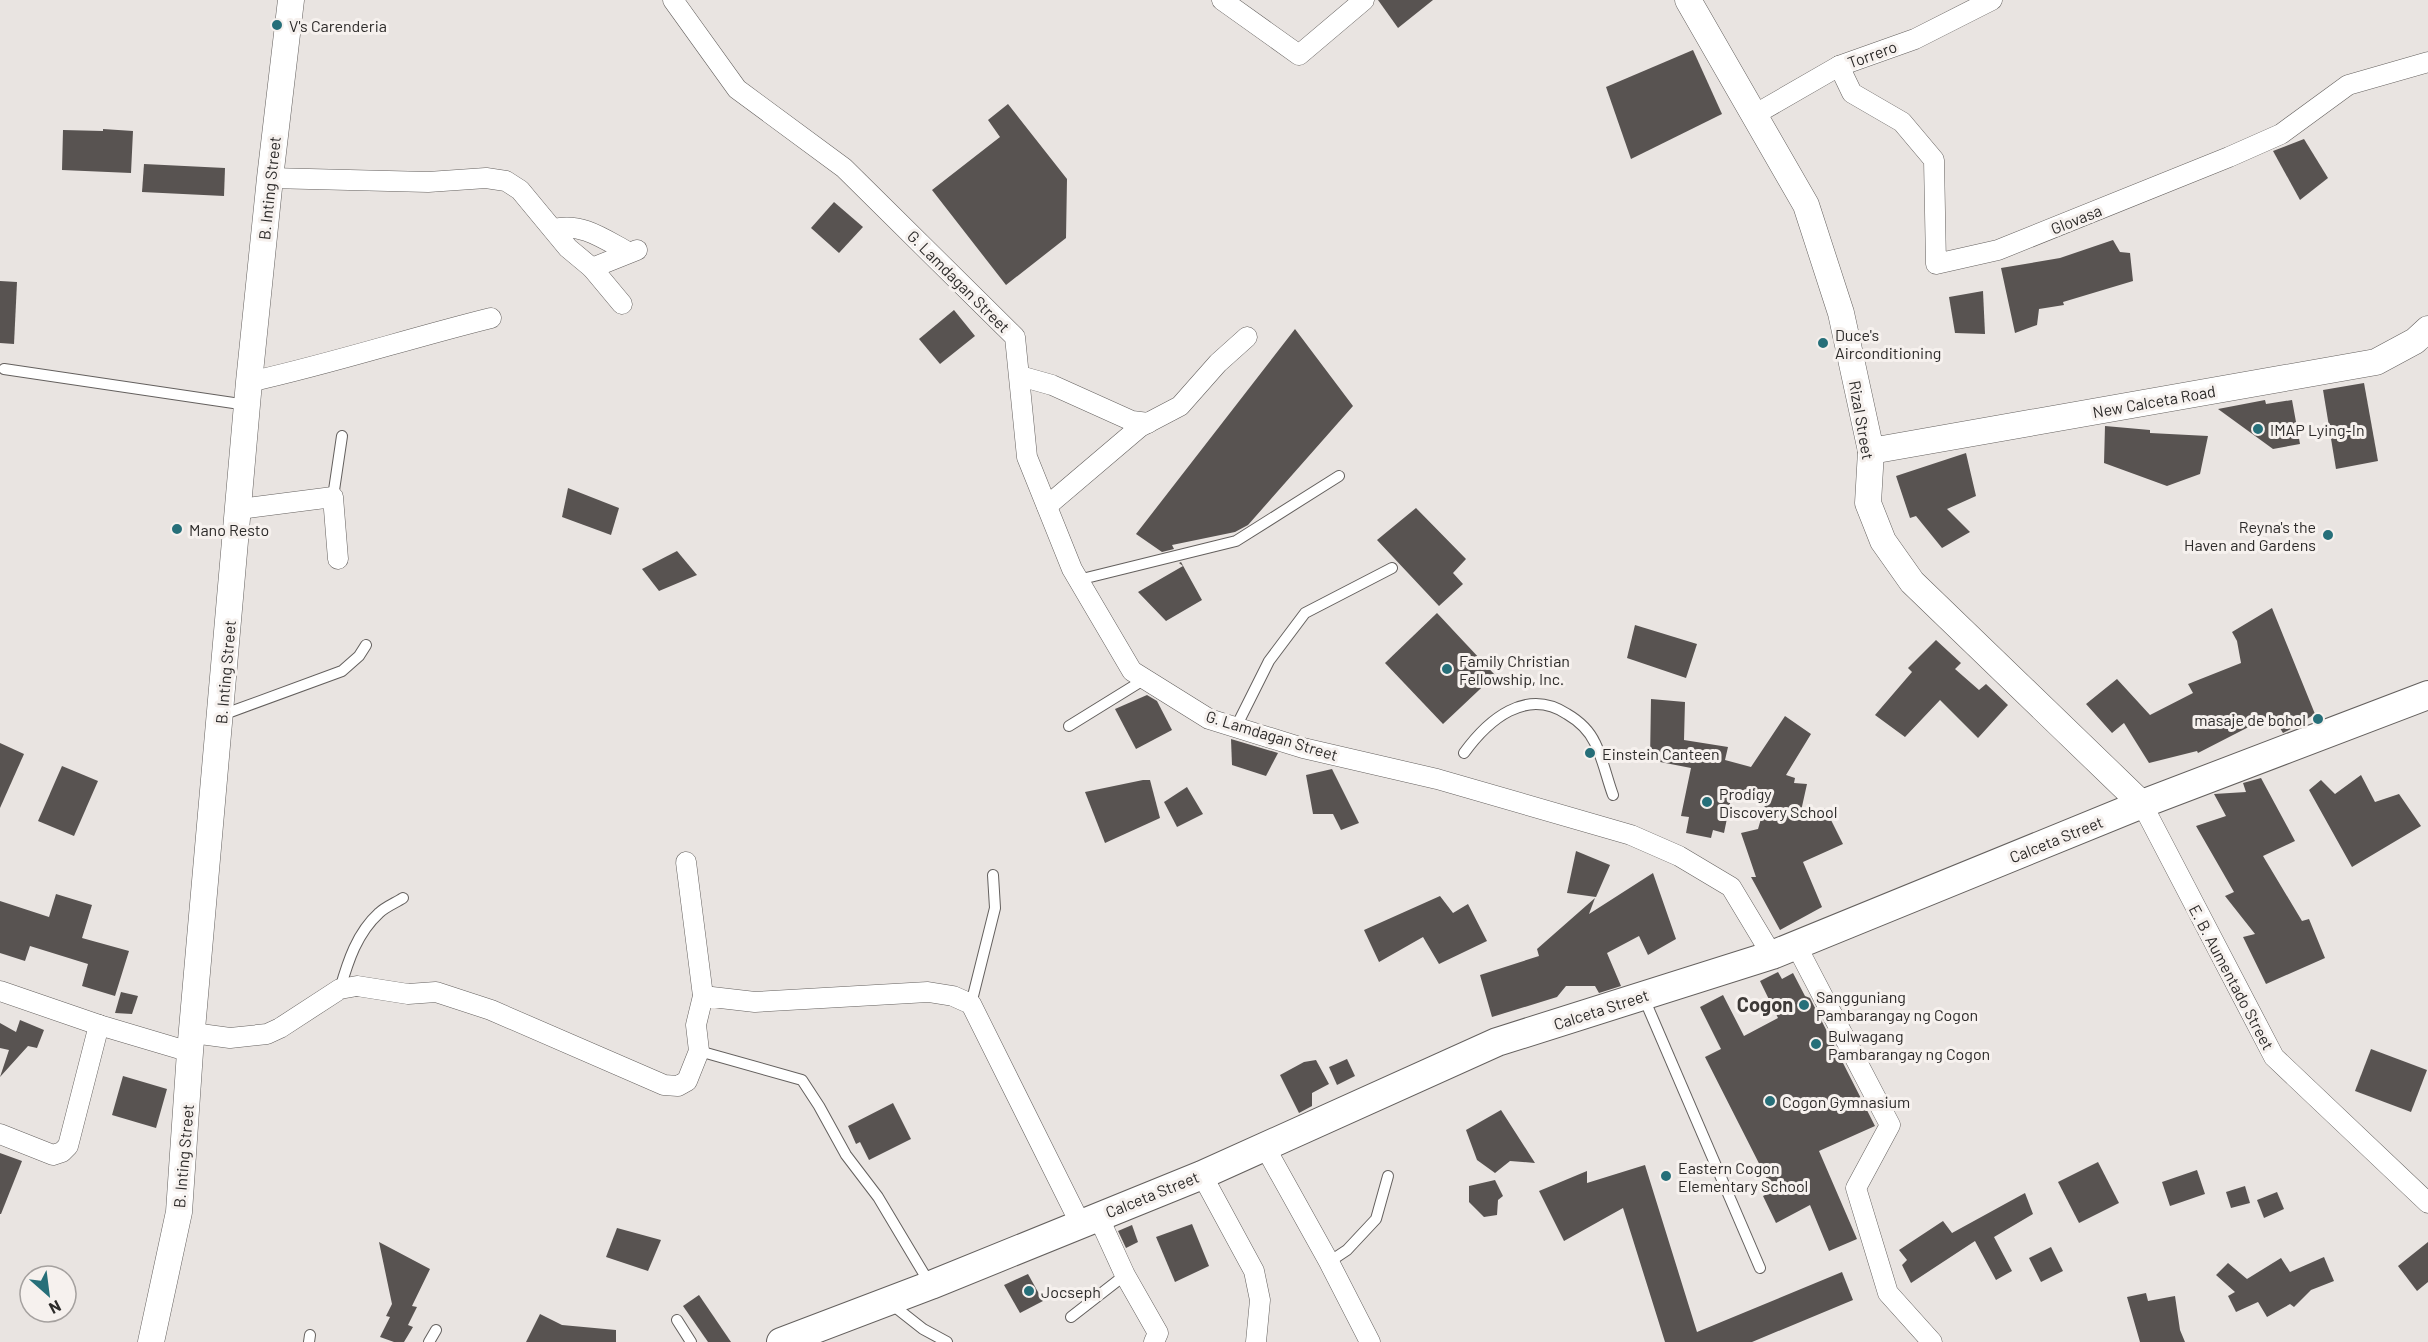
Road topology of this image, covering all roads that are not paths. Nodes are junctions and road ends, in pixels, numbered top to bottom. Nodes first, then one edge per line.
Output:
1 (291, 0) edge
2 (673, 0) edge
3 (1222, 0) edge
4 (1364, 0) edge
5 (1688, 0) edge
6 (1992, 0) edge
7 (2428, 62) edge
8 (1839, 66) junction
9 (1754, 115) junction
10 (270, 177) junction
11 (554, 229) junction
12 (592, 268) junction
13 (622, 304) dead end
14 (491, 318) dead end
15 (2428, 329) edge
16 (1247, 337) dead end
17 (3, 369) dead end
18 (1020, 376) junction
19 (248, 394) junction
20 (1148, 423) junction
21 (342, 436) dead end
22 (1871, 451) junction
23 (1339, 476) dead end
24 (333, 497) junction
25 (1047, 506) junction
26 (240, 508) junction
27 (338, 559) dead end
28 (1392, 568) dead end
29 (1078, 580) junction
30 (366, 645) dead end
31 (1145, 680) junction
32 (2428, 695) edge
33 (221, 715) junction
34 (1069, 726) dead end
35 (1236, 727) junction
36 (1464, 753) dead end
37 (1613, 795) dead end
38 (2142, 804) junction
39 (687, 862) dead end
40 (993, 875) dead end
41 (403, 898) dead end
42 (1784, 950) junction
43 (340, 988) junction
44 (0, 991) edge
45 (703, 996) junction
46 (1643, 996) junction
47 (971, 1005) junction
48 (99, 1025) junction
49 (192, 1042) junction
50 (699, 1051) junction
51 (0, 1134) edge
52 (1265, 1147) junction
53 (1202, 1174) junction
54 (1388, 1176) dead end
55 (2428, 1203) edge
56 (1089, 1220) junction
57 (1329, 1262) junction
58 (1760, 1268) dead end
59 (1125, 1275) junction
60 (931, 1285) junction
61 (888, 1301) junction
62 (1071, 1317) dead end
63 (678, 1320) dead end
64 (436, 1330) dead end
65 (151, 1342) edge
66 (429, 1342) edge
67 (691, 1342) edge
68 (781, 1342) edge
69 (947, 1342) edge
70 (1154, 1342) edge
71 (1256, 1342) edge
72 (1370, 1342) edge
73 (1932, 1342) edge

1 - 10 street, B. Inting Street
2 - 18 street, G. Lamdagan Street
3 - 4 street
5 - 9 street, Rizal Street
6 - 8 street, Torrero
7 - 8 street, Glovasa
8 - 9 street, Torrero
9 - 22 street, Rizal Street
10 - 11 street
10 - 19 street, B. Inting Street
11 - 12 street
11 - 12 street
12 - 13 street
14 - 19 street
15 - 22 street, New Calceta Road
16 - 20 street
17 - 19 lane
18 - 20 street
18 - 25 street, G. Lamdagan Street
19 - 26 street, B. Inting Street
20 - 25 street
21 - 24 lane
22 - 38 street, Rizal Street
23 - 29 lane
24 - 26 street
24 - 27 street
25 - 29 street, G. Lamdagan Street
26 - 33 street, B. Inting Street
28 - 35 lane
29 - 31 street, G. Lamdagan Street
30 - 33 lane
31 - 34 lane
31 - 35 street, G. Lamdagan Street
32 - 38 main road, Calceta Street
33 - 49 street, B. Inting Street
35 - 42 street, G. Lamdagan Street
36 - 37 lane
38 - 42 main road, Calceta Street
38 - 55 street, E. B. Aumentado Street
39 - 45 street
40 - 47 lane
41 - 43 lane
42 - 46 main road, Calceta Street
42 - 73 street, G. Lamdagan Street
43 - 49 street
43 - 50 street
44 - 48 street
45 - 47 street
45 - 50 street
46 - 52 main road, Calceta Street
46 - 58 lane
47 - 56 street
48 - 49 street
48 - 51 street
49 - 65 street, B. Inting Street
50 - 60 lane
52 - 53 main road, Calceta Street
52 - 57 street
53 - 56 main road, Calceta Street
53 - 71 street
54 - 57 lane
56 - 59 street
56 - 60 main road, Calceta Street
57 - 72 street
59 - 62 lane
59 - 70 street
60 - 61 main road, Calceta Street
61 - 68 main road, Calceta Street
61 - 69 lane
63 - 67 lane
64 - 66 lane

